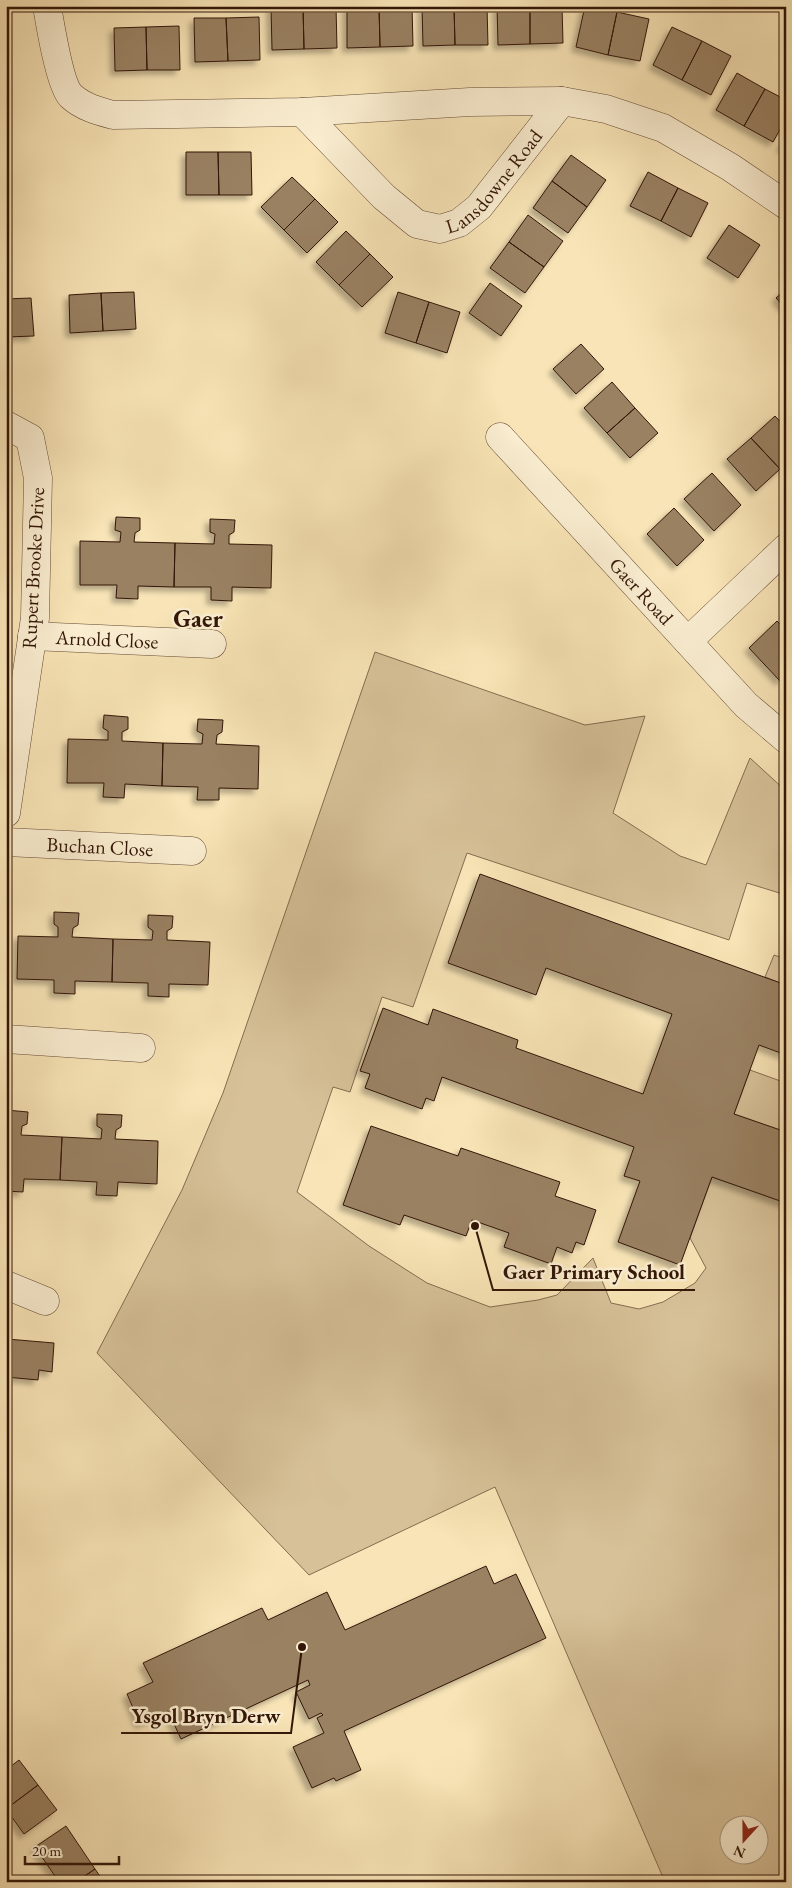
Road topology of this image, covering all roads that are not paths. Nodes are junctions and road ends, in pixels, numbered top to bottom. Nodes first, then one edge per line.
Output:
1 (47, 6) edge
2 (562, 101) junction
3 (302, 112) junction
4 (786, 205) edge
5 (6, 425) edge
6 (500, 437) dead end
7 (786, 548) edge
8 (32, 636) junction
9 (688, 641) junction
10 (212, 644) dead end
11 (17, 662) edge
12 (786, 739) edge
13 (6, 813) edge
14 (6, 842) edge
15 (192, 851) dead end
16 (6, 1039) edge
17 (141, 1048) dead end
18 (6, 1285) edge
19 (45, 1301) dead end

1 - 3 street, Lansdowne Road
2 - 3 street, Lansdowne Road
2 - 3 street, Lansdowne Road
2 - 4 street, Lansdowne Road
5 - 8 street, Rupert Brooke Drive
6 - 9 street, Gaer Road
7 - 9 street
8 - 10 street, Arnold Close
8 - 11 street, Rupert Brooke Drive
9 - 12 street, Gaer Road
11 - 13 street, Rupert Brooke Drive
14 - 15 street, Buchan Close
16 - 17 street
18 - 19 street

